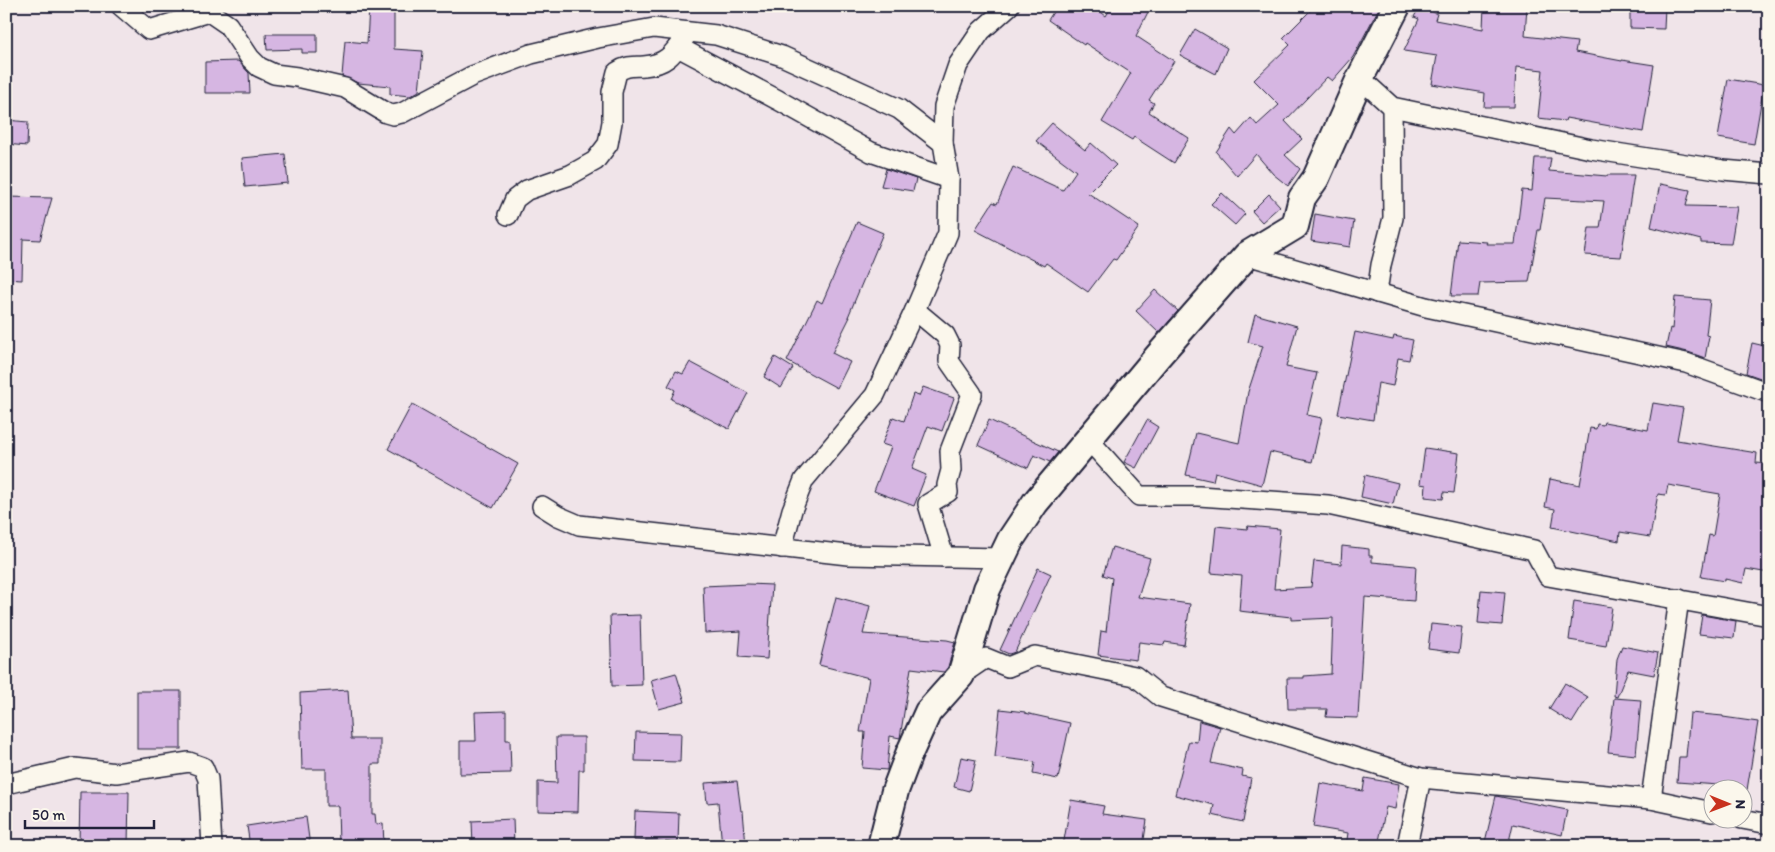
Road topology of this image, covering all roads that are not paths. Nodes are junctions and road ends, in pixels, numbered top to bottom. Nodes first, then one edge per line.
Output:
1 (121, 6) edge
2 (1009, 6) edge
3 (1397, 6) edge
4 (688, 32) junction
5 (678, 47) junction
6 (1360, 78) junction
7 (1392, 107) junction
8 (943, 143) junction
9 (1769, 174) edge
10 (949, 179) junction
11 (508, 215) dead end
12 (1247, 255) junction
13 (1377, 292) junction
14 (915, 310) junction
15 (1769, 393) edge
16 (1088, 439) junction
17 (542, 506) dead end
18 (782, 548) junction
19 (944, 557) junction
20 (1002, 558) junction
21 (1679, 599) junction
22 (1769, 616) edge
23 (962, 675) junction
24 (1421, 778) junction
25 (6, 784) edge
26 (1652, 799) junction
27 (1702, 810) edge
28 (1752, 821) edge
29 (1769, 824) edge
30 (212, 846) edge
31 (881, 846) edge
32 (1407, 846) edge

1 - 4 street
2 - 8 street
3 - 6 street
4 - 5 street
4 - 8 street
5 - 10 street
5 - 11 street
6 - 7 street
6 - 12 street
7 - 9 street
7 - 13 street
8 - 10 street
10 - 14 street
12 - 13 street
12 - 16 street
13 - 15 street
14 - 18 street
14 - 19 street
16 - 20 street
16 - 21 street
17 - 18 street
18 - 19 street
19 - 20 street
20 - 23 street
21 - 22 street
21 - 26 street
23 - 24 street
23 - 31 street
24 - 26 street
24 - 32 street
25 - 30 street
26 - 27 street
28 - 29 street

